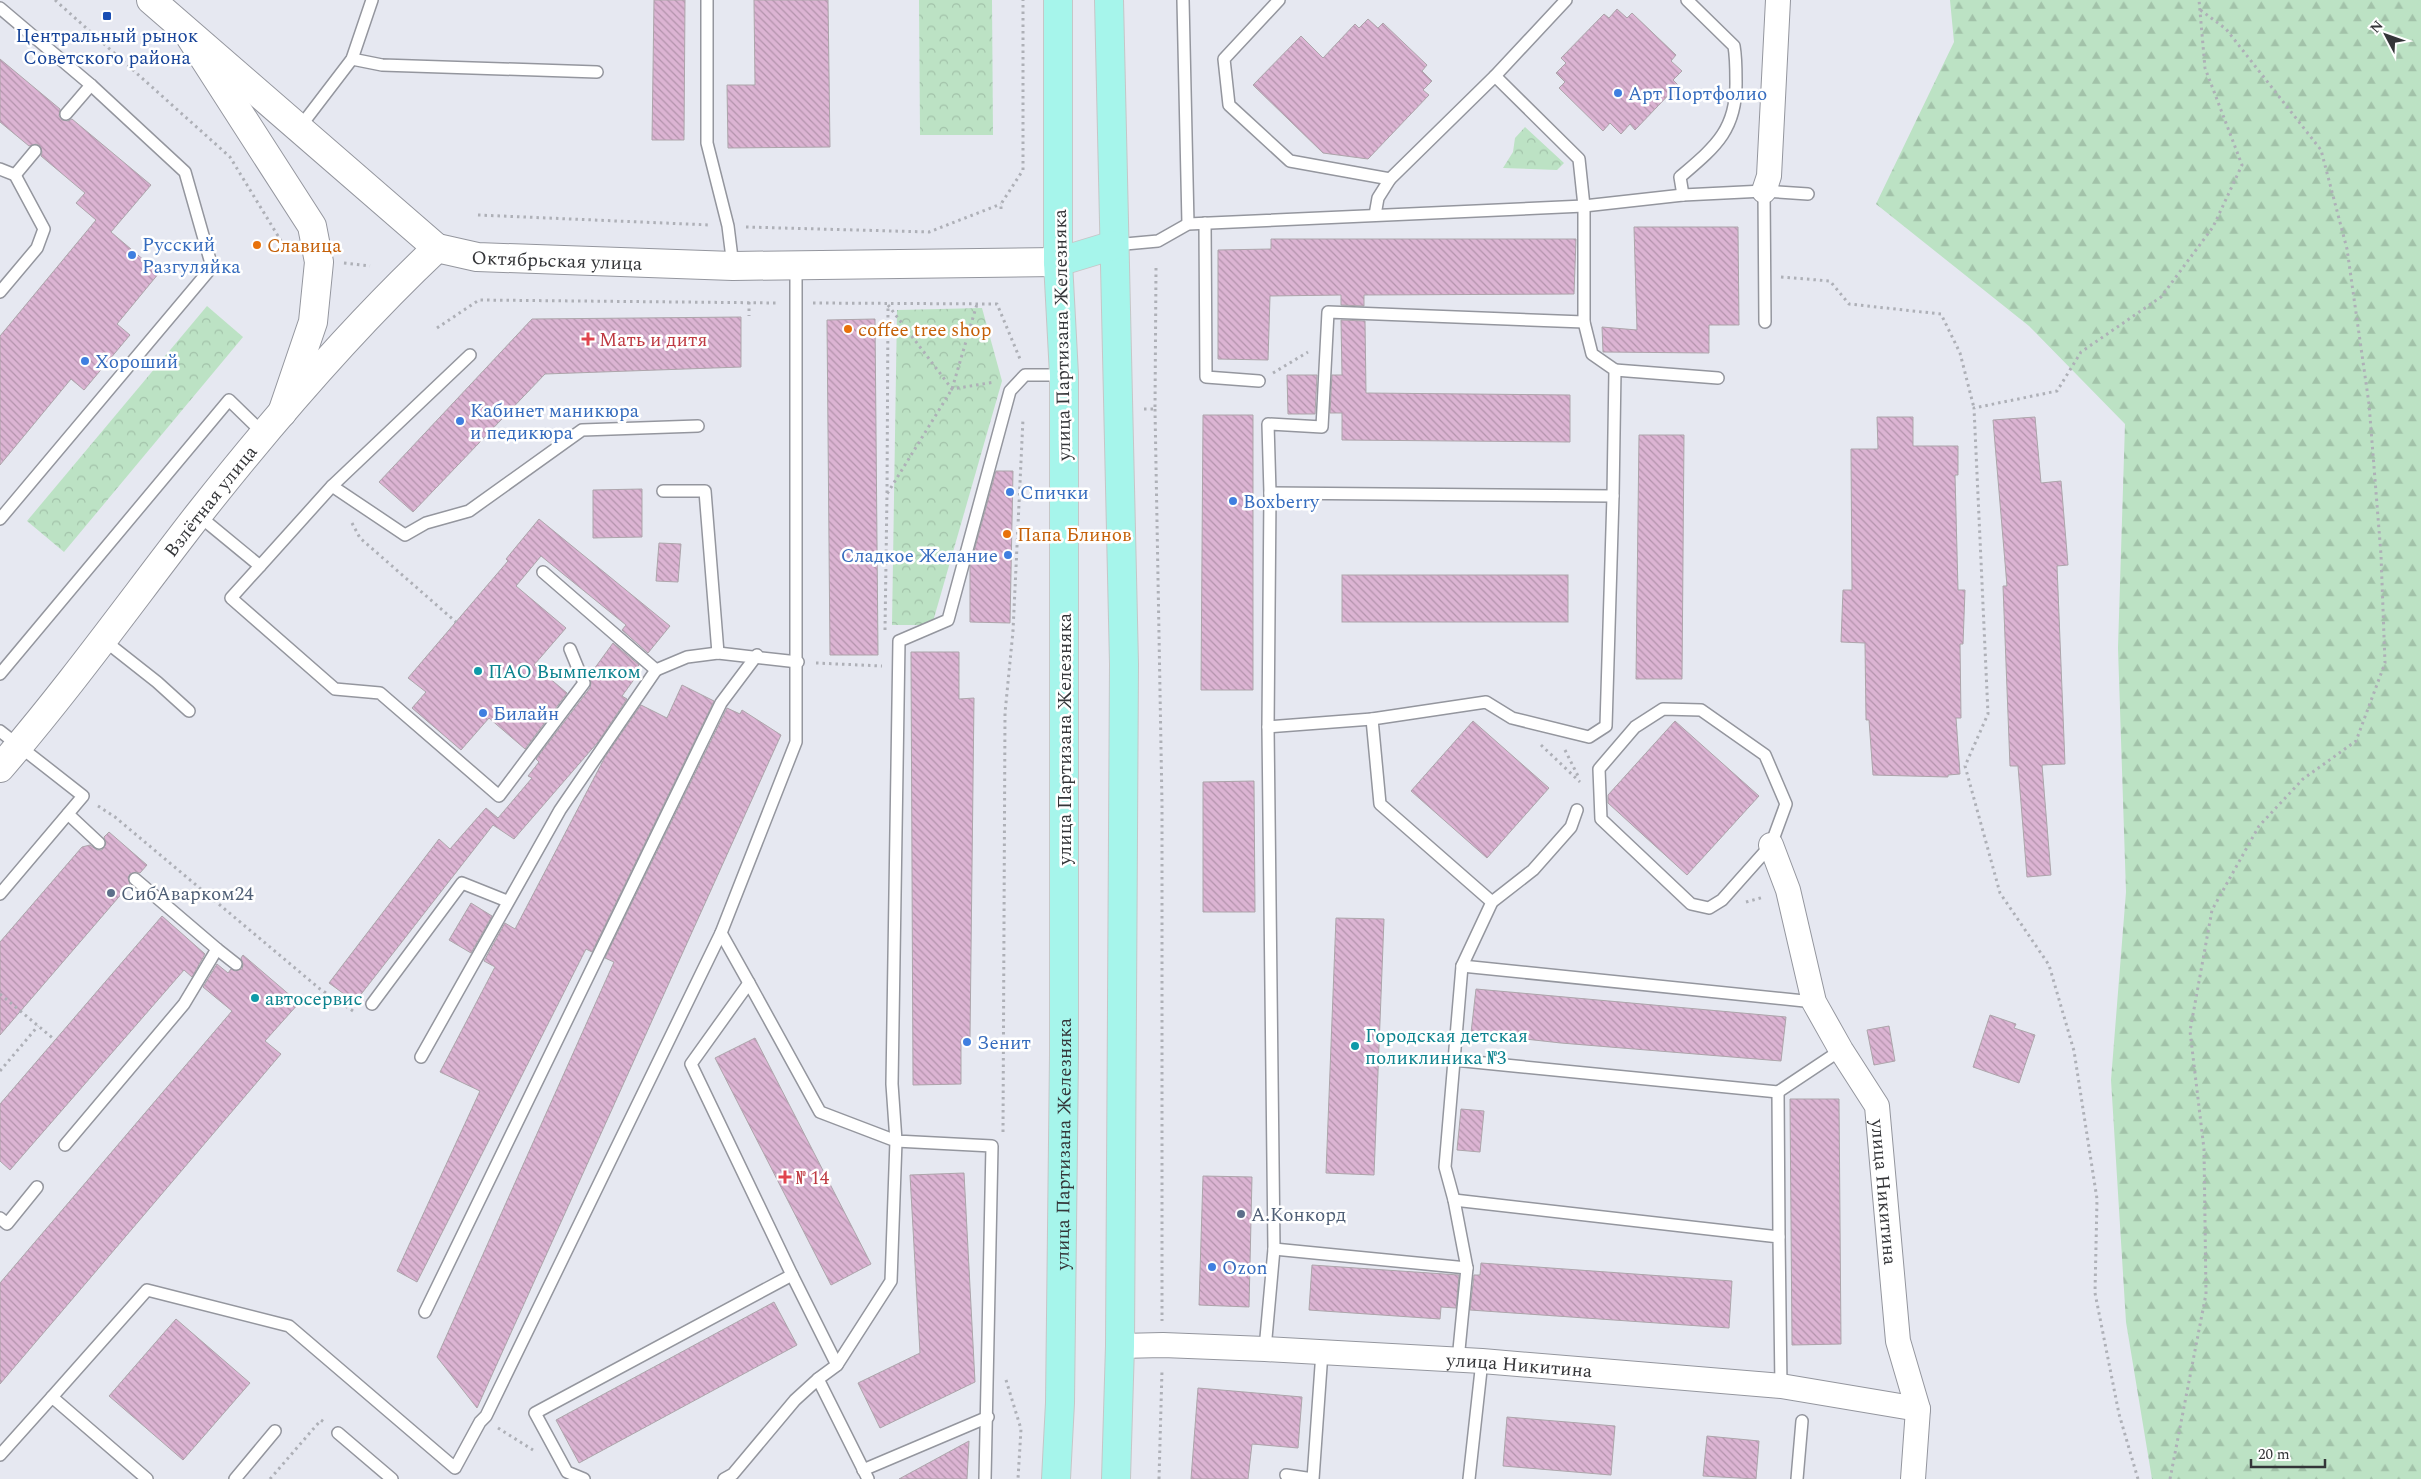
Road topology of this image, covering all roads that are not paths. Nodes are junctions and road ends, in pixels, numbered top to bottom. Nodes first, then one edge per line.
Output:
1 (150, 0) edge
2 (372, 0) edge
3 (707, 0) edge
4 (1058, 0) edge
5 (1109, 0) edge
6 (1182, 0) edge
7 (1279, 0) edge
8 (1566, 0) edge
9 (1687, 0) edge
10 (1778, 0) edge
11 (0, 8) edge
12 (189, 34) junction
13 (352, 58) junction
14 (597, 72) dead end
15 (1495, 76) junction
16 (91, 85) junction
17 (66, 114) dead end
18 (300, 127) junction
19 (35, 151) dead end
20 (0, 170) edge
21 (15, 175) junction
22 (1390, 179) junction
23 (1764, 191) junction
24 (1808, 194) dead end
25 (1683, 195) junction
26 (1584, 206) junction
27 (1376, 215) junction
28 (1205, 223) junction
29 (1188, 224) junction
30 (1114, 245) junction
31 (437, 248) junction
32 (1058, 262) junction
33 (796, 263) junction
34 (733, 266) junction
35 (0, 292) edge
36 (1584, 322) junction
37 (1765, 322) dead end
38 (470, 354) dead end
39 (1615, 370) junction
40 (1064, 375) junction
41 (1718, 378) dead end
42 (1259, 381) road end
43 (282, 413) junction
44 (698, 426) dead end
45 (264, 434) junction
46 (332, 486) junction
47 (663, 491) dead end
48 (1270, 493) junction
49 (1613, 496) junction
50 (198, 515) junction
51 (0, 519) edge
52 (260, 566) junction
53 (543, 572) dead end
54 (104, 640) junction
55 (570, 649) dead end
56 (718, 652) junction
57 (757, 655) junction
58 (798, 662) junction
59 (656, 670) junction
60 (0, 674) edge
61 (189, 711) dead end
62 (1372, 719) junction
63 (1268, 726) junction
64 (9, 739) edge
65 (0, 768) edge
66 (1577, 810) dead end
67 (68, 814) junction
68 (99, 843) dead end
69 (1771, 846) junction
70 (135, 879) dead end
71 (0, 894) edge
72 (507, 901) junction
73 (1492, 902) junction
74 (721, 933) junction
75 (217, 949) junction
76 (236, 964) dead end
77 (1462, 966) junction
78 (749, 983) junction
79 (1814, 1002) junction
80 (372, 1004) dead end
81 (1841, 1050) junction
82 (421, 1057) dead end
83 (1454, 1060) junction
84 (1778, 1092) junction
85 (896, 1141) junction
86 (66, 1145) dead end
87 (37, 1187) dead end
88 (1454, 1200) junction
89 (2, 1224) edge
90 (1779, 1237) junction
91 (1274, 1249) junction
92 (1467, 1268) junction
93 (792, 1275) junction
94 (425, 1312) dead end
95 (1120, 1346) junction
96 (1265, 1349) junction
97 (1322, 1352) junction
98 (1458, 1360) junction
99 (1482, 1361) junction
100 (837, 1365) junction
101 (818, 1379) junction
102 (1781, 1386) junction
103 (52, 1397) junction
104 (1918, 1408) junction
105 (988, 1417) junction
106 (1802, 1421) dead end
107 (275, 1431) dead end
108 (338, 1433) dead end
109 (0, 1455) edge
110 (455, 1468) junction
111 (1286, 1474) dead end
112 (865, 1475) edge
113 (731, 1477) edge
114 (147, 1479) edge
115 (235, 1479) edge
116 (392, 1479) edge
117 (449, 1479) edge
118 (584, 1479) edge
119 (986, 1479) edge
120 (1056, 1479) edge
121 (1116, 1479) edge
122 (1468, 1479) edge
123 (1797, 1479) edge
124 (1913, 1479) edge

1 - 12 main road, Октябрьская улица
2 - 13 lane
3 - 34 lane
4 - 32 main road, улица Партизана Железняка
5 - 30 main road
6 - 29 lane
7 - 22 lane
8 - 15 lane
9 - 25 lane
10 - 23 street
11 - 16 lane
12 - 18 main road, Октябрьская улица
12 - 43 main road
13 - 14 lane
13 - 18 lane
15 - 22 lane
15 - 26 lane
16 - 17 lane
16 - 51 lane
18 - 31 main road, Октябрьская улица
19 - 21 lane
20 - 21 lane
21 - 35 lane
22 - 27 lane
23 - 24 lane
23 - 25 lane
23 - 37 lane
25 - 26 lane
26 - 27 lane
26 - 36 lane
27 - 28 lane
28 - 29 lane
28 - 42 lane
29 - 30 lane
30 - 32 main road
30 - 95 main road
31 - 34 main road, Октябрьская улица
31 - 43 main road, Взлётная улица
32 - 33 main road, Октябрьская улица
32 - 40 main road, улица Партизана Железняка
33 - 34 main road, Октябрьская улица
33 - 58 lane
36 - 39 lane
36 - 48 lane
38 - 46 lane
39 - 41 lane
39 - 49 lane
40 - 85 lane
40 - 120 main road, улица Партизана Железняка
43 - 45 main road, Взлётная улица
44 - 46 lane
45 - 50 main road, Взлётная улица
45 - 60 lane
46 - 52 lane
47 - 56 lane
48 - 49 lane
48 - 63 lane
49 - 62 lane
50 - 52 lane
50 - 54 main road, Взлётная улица
52 - 55 lane
53 - 59 lane
54 - 61 lane
54 - 64 main road, Взлётная улица
56 - 57 lane
56 - 59 lane
57 - 58 lane
57 - 94 lane
58 - 74 lane
59 - 72 lane
62 - 63 lane
62 - 73 lane
63 - 91 lane
64 - 65 main road, Взлётная улица
64 - 67 lane
66 - 73 lane
67 - 68 lane
67 - 71 lane
69 - 69 lane
69 - 79 street, улица Никитина
70 - 75 lane
72 - 80 lane
72 - 82 lane
73 - 77 lane
74 - 78 lane
74 - 110 lane
75 - 76 lane
75 - 86 lane
77 - 79 lane
77 - 83 lane
78 - 85 lane
78 - 93 lane
79 - 81 street, улица Никитина
81 - 84 lane
81 - 104 street, улица Никитина
83 - 84 lane
83 - 88 lane
84 - 90 lane
85 - 100 lane
85 - 105 lane
87 - 89 lane
88 - 90 lane
88 - 92 lane
90 - 102 lane
91 - 92 lane
91 - 96 lane
92 - 98 lane
93 - 100 lane
93 - 118 lane
95 - 96 street, улица Никитина
95 - 121 main road
96 - 97 street, улица Никитина
97 - 98 street, улица Никитина
97 - 111 lane
98 - 99 street, улица Никитина
99 - 102 street, улица Никитина
99 - 122 lane
100 - 101 lane
101 - 112 lane
101 - 113 lane
102 - 104 street, улица Никитина
103 - 109 lane
103 - 110 lane
103 - 114 lane
104 - 124 street, улица Никитина
105 - 112 lane
105 - 119 lane
106 - 123 lane
107 - 115 lane
108 - 116 lane
110 - 117 lane

